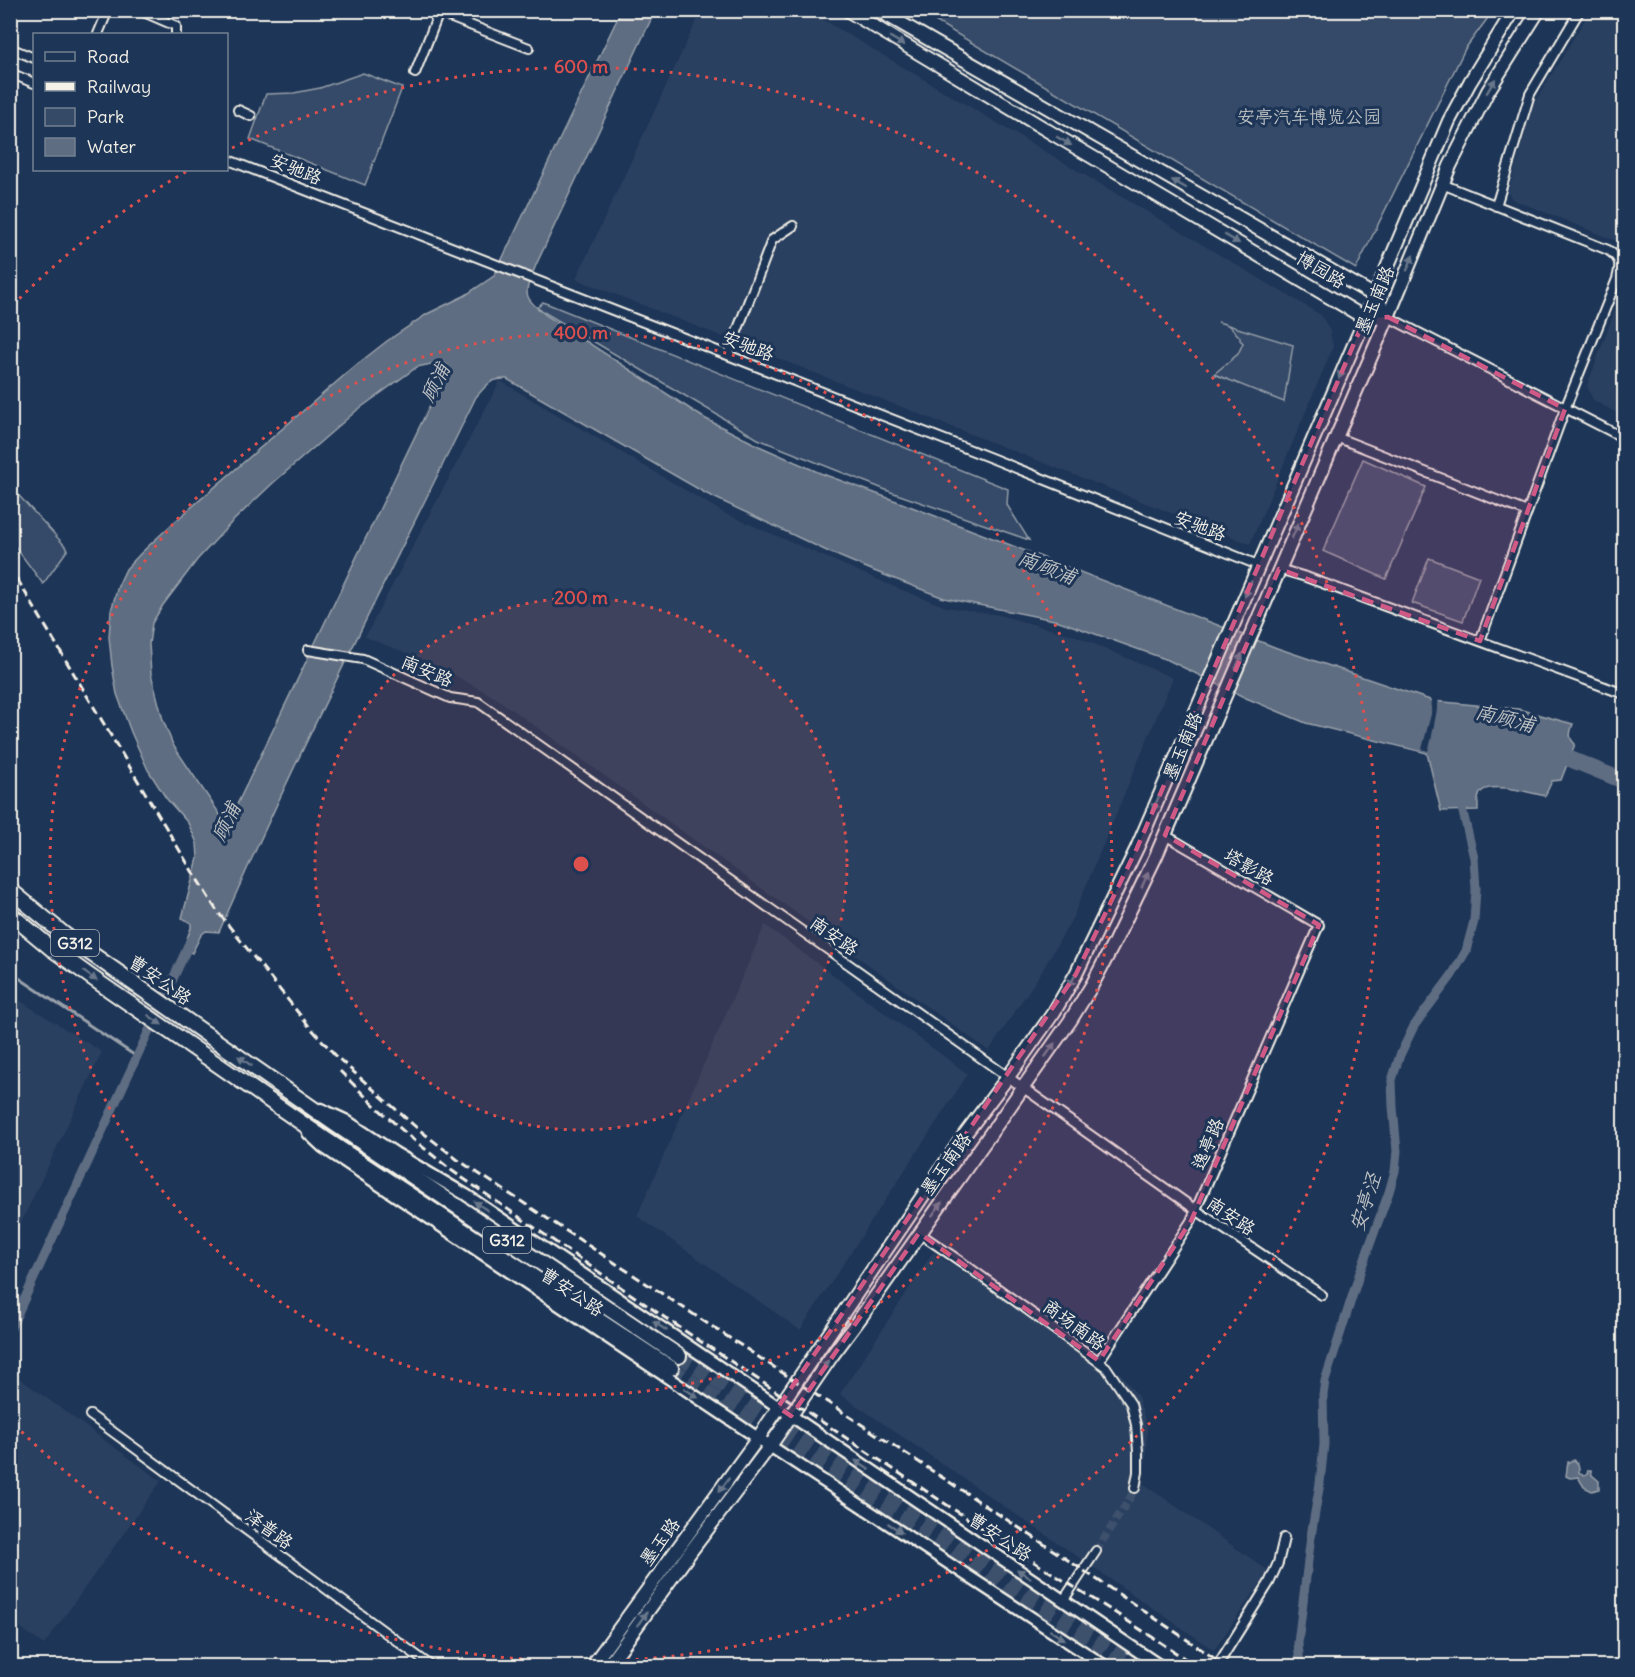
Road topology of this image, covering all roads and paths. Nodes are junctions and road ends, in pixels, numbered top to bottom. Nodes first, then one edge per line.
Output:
1 (108, 10) edge
2 (139, 10) edge
3 (847, 10) edge
4 (878, 10) edge
5 (1514, 10) edge
6 (1539, 10) edge
7 (1580, 10) edge
8 (439, 12) edge
9 (98, 33) edge
10 (176, 33) edge
11 (10, 48) edge
12 (529, 48) dead end
13 (33, 58) edge
14 (10, 73) edge
15 (415, 73) dead end
16 (33, 83) edge
17 (238, 110) dead end
18 (251, 116) dead end
19 (228, 160) edge
20 (1442, 184) junction
21 (1496, 206) junction
22 (793, 226) dead end
23 (1376, 296) junction
24 (1388, 317) junction
25 (1365, 318) junction
26 (728, 355) junction
27 (1565, 409) junction
28 (1336, 437) junction
29 (1624, 438) edge
30 (1527, 512) junction
31 (1258, 565) junction
32 (1279, 569) junction
33 (1480, 641) junction
34 (308, 650) dead end
35 (1624, 694) edge
36 (1165, 835) junction
37 (10, 890) edge
38 (10, 914) edge
39 (1319, 924) joint
40 (1008, 1077) junction
41 (1023, 1088) junction
42 (293, 1095) junction
43 (282, 1108) junction
44 (1196, 1210) junction
45 (919, 1233) junction
46 (1322, 1295) dead end
47 (679, 1356) tunnel mouth
48 (1099, 1361) junction
49 (670, 1368) tunnel mouth
50 (778, 1407) junction
51 (90, 1415) dead end
52 (791, 1416) junction
53 (758, 1438) junction
54 (770, 1446) junction
55 (1134, 1488) tunnel mouth
56 (1284, 1538) dead end
57 (1096, 1551) tunnel mouth
58 (1063, 1601) junction
59 (431, 1666) edge
60 (592, 1666) edge
61 (608, 1666) edge
62 (1105, 1666) edge
63 (1160, 1666) edge
64 (1217, 1666) edge

1 - 9 street
2 - 10 street
3 -> 25 main road, 博园路
23 -> 4 main road, 博园路
5 - 23 main road, 墨玉南路
20 -> 6 main road, 墨玉南路
7 - 21 street
8 - 12 street
8 - 15 street
11 - 13 street
14 - 16 street
17 - 18 street
19 - 26 street, 安驰路
20 - 21 street
24 -> 20 main road, 墨玉南路
21 - 27 street
22 - 26 street
23 - 24 main road
23 - 25 main road, 墨玉南路
24 - 25 main road
24 - 27 street
24 - 28 main road, 墨玉南路
25 -> 31 main road, 墨玉南路
26 - 31 street, 安驰路
27 - 29 street
27 - 30 street
28 - 30 street
32 -> 28 main road, 墨玉南路
30 - 33 street
31 -> 40 main road, 墨玉南路
32 - 33 street
36 -> 32 main road, 墨玉南路
33 - 35 street
34 - 40 street, 南安路
36 - 39 street, 塔影路
41 -> 36 main road, 墨玉南路
42 -> 37 highway, 曹安公路 / G312
38 -> 43 highway, 曹安公路 / G312
39 - 44 street, 逸亭路
40 - 41 street, 南安路
40 - 50 main road, 墨玉南路
41 - 44 street, 南安路
45 -> 41 main road, 墨玉南路
42 - 47 highway, 曹安公路 / G312
50 -> 42 main road, 曹安公路
43 - 49 highway, 曹安公路 / G312
43 -> 53 main road, 曹安公路
44 - 46 street, 南安路
44 - 48 street, 逸亭路
45 - 48 street, 商场南路
52 -> 45 main road, 墨玉南路
48 - 55 street, 商场南路
50 - 52 main road, 曹安公路
50 - 53 main road, 墨玉南路
51 - 59 street, 泽普路
52 - 54 main road, 墨玉南路
58 -> 52 main road, 曹安公路
53 - 54 main road, 曹安公路
53 -> 60 main road, 墨玉路
61 -> 54 main road, 墨玉路
54 -> 62 main road, 曹安公路
56 - 64 street
57 - 58 street
58 - 63 main road, 曹安公路

